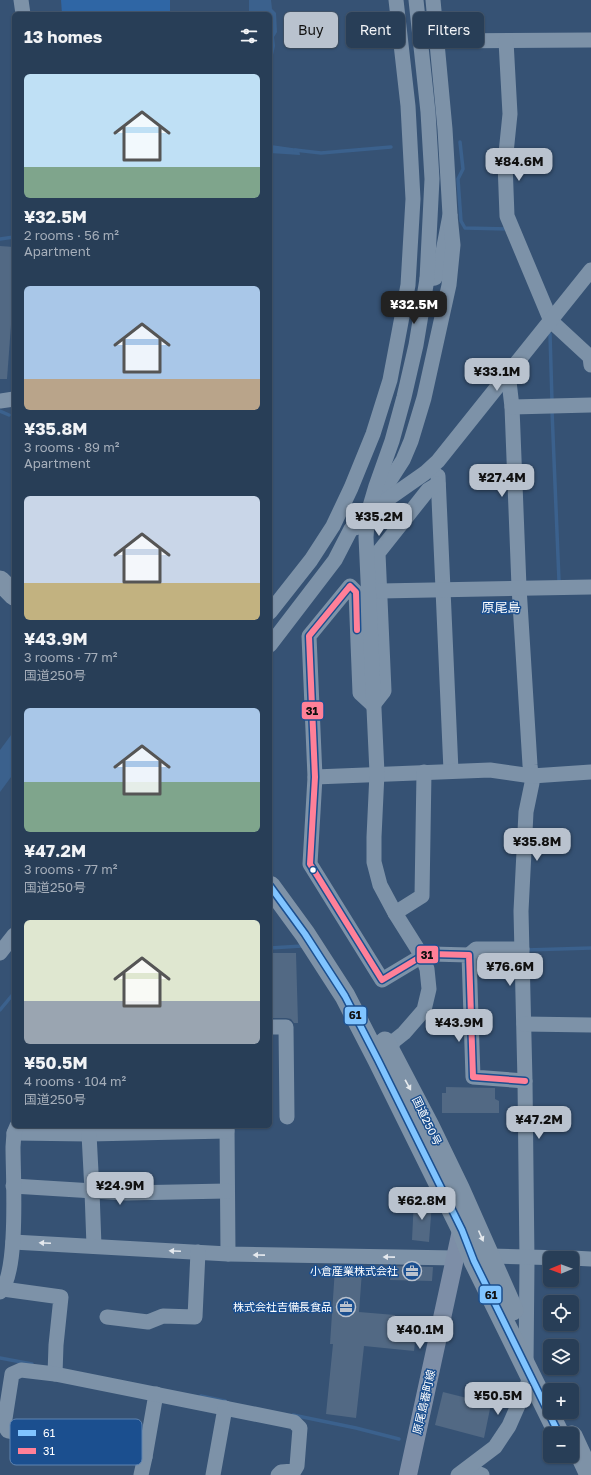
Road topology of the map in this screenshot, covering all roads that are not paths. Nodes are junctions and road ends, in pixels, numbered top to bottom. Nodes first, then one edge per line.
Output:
1 (21, 0) edge
2 (396, 0) edge
3 (416, 0) edge
4 (433, 0) edge
5 (22, 12) edge
6 (435, 12) edge
7 (591, 40) edge
8 (484, 41) edge
9 (506, 41) junction
10 (441, 48) edge
11 (450, 215) junction
12 (591, 270) edge
13 (427, 279) junction
14 (551, 321) junction
15 (591, 365) edge
16 (508, 373) junction
17 (12, 399) edge
18 (0, 401) edge
19 (591, 405) edge
20 (512, 407) junction
21 (438, 461) junction
22 (438, 484) junction
23 (367, 519) junction
24 (0, 580) edge
25 (519, 587) junction
26 (591, 587) edge
27 (444, 589) junction
28 (0, 591) edge
29 (380, 591) junction
30 (12, 593) edge
31 (12, 604) edge
32 (272, 609) edge
33 (272, 642) edge
34 (373, 705) junction
35 (452, 771) junction
36 (424, 772) junction
37 (591, 772) edge
38 (377, 773) junction
39 (532, 776) junction
40 (315, 777) junction
41 (272, 885) edge
42 (272, 885) edge
43 (395, 913) junction
44 (12, 938) edge
45 (522, 949) junction
46 (0, 953) edge
47 (469, 955) junction
48 (422, 956) junction
49 (524, 1024) junction
50 (591, 1025) edge
51 (272, 1027) edge
52 (389, 1051) junction
53 (525, 1081) junction
54 (287, 1117) dead end
55 (227, 1128) edge
56 (135, 1129) edge
57 (181, 1129) edge
58 (16, 1130) edge
59 (84, 1131) edge
60 (13, 1186) junction
61 (459, 1188) junction
62 (92, 1191) junction
63 (227, 1191) junction
64 (462, 1230) junction
65 (13, 1242) junction
66 (94, 1246) junction
67 (198, 1252) junction
68 (228, 1254) junction
69 (527, 1258) junction
70 (543, 1258) edge
71 (579, 1258) edge
72 (591, 1259) edge
73 (468, 1262) junction
74 (4, 1270) edge
75 (2, 1291) edge
76 (107, 1317) dead end
77 (526, 1342) junction
78 (529, 1371) junction
79 (55, 1374) junction
80 (546, 1383) edge
81 (156, 1394) junction
82 (225, 1408) junction
83 (556, 1427) edge
84 (10, 1431) edge
85 (579, 1451) edge
86 (142, 1456) edge
87 (145, 1457) junction
88 (577, 1463) edge
89 (470, 1470) edge
90 (142, 1475) edge
91 (213, 1475) edge
92 (278, 1475) edge
93 (408, 1475) edge
94 (578, 1475) edge
95 (590, 1475) edge

1 - 5 street
2 - 32 street
3 - 13 street
4 - 6 street
7 - 9 street
8 - 9 street
9 - 14 street
10 - 11 street
11 - 13 street
11 - 23 street
12 - 14 street
13 - 23 street
14 - 15 street
14 - 16 street
16 - 20 street
16 - 21 street
17 - 18 street
19 - 20 street
20 - 25 street
21 - 22 street
21 - 23 street
22 - 27 street
22 - 29 street
23 - 33 street
23 - 34 street
24 - 30 highway
25 - 26 street
25 - 27 street
25 - 39 street
27 - 29 street
27 - 35 street
28 - 31 highway
29 - 34 street
34 - 38 street
34 - 40 street
35 - 36 street
35 - 39 street
36 - 38 street
36 - 43 street
37 - 39 street
38 - 40 street
38 - 43 street
39 - 45 street
40 - 48 street
41 - 52 highway, 国道250号
42 - 64 highway, 国道250号
43 - 48 street
44 - 46 street
45 - 47 street
45 - 49 street
47 - 48 street
47 - 53 street
48 - 52 street
49 - 50 street
49 - 53 street
51 - 54 street
52 -> 61 highway, 国道250号
53 - 69 street
55 - 57 street
55 - 63 street
56 - 57 street
56 - 59 street
58 - 59 street
58 - 60 street
59 - 62 street
60 - 62 street
60 - 65 street
61 - 64 main road
61 -> 73 highway, 国道250号
62 - 63 street
62 - 66 street
63 - 68 street
64 - 73 highway, 国道250号
66 -> 65 street
65 - 74 street
67 -> 66 street
67 - 68 street
67 - 76 street
73 -> 68 street
69 - 70 street
69 - 73 street
69 - 77 street
71 - 72 street
73 - 77 highway, 国道250号
73 - 78 highway, 国道250号
73 - 93 main road, 原尾島番町線
74 - 75 street
75 - 79 street
77 - 78 street
77 - 80 highway, 国道250号
78 - 83 highway, 国道250号
78 - 89 street
79 - 81 street
79 - 84 street
81 - 82 street
81 - 87 street
82 - 91 street
82 - 92 street
85 - 95 highway
86 - 87 street
87 - 90 street
88 - 94 highway

